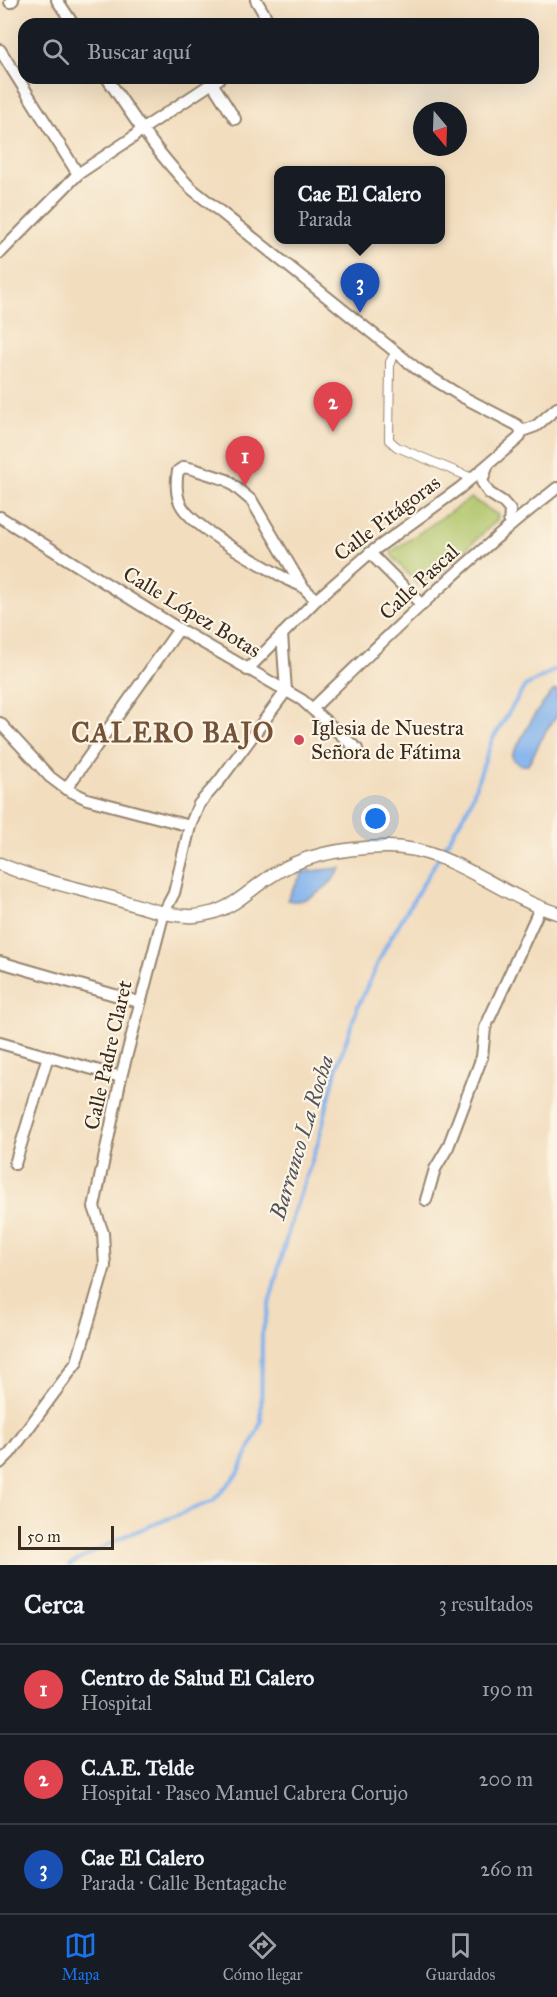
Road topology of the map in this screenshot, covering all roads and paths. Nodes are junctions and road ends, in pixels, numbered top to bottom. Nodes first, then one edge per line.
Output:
1 (57, 0) edge
2 (256, 0) edge
3 (69, 18) edge
4 (266, 18) edge
5 (0, 50) edge
6 (18, 79) edge
7 (21, 84) edge
8 (111, 84) edge
9 (211, 84) edge
10 (218, 84) edge
11 (235, 118) dead end
12 (141, 130) junction
13 (78, 174) junction
14 (0, 253) edge
15 (396, 352) junction
16 (557, 408) edge
17 (522, 431) junction
18 (488, 465) junction
19 (472, 478) junction
20 (459, 488) junction
21 (557, 488) edge
22 (489, 493) junction
23 (0, 517) edge
24 (509, 526) junction
25 (370, 553) junction
26 (302, 586) junction
27 (316, 600) junction
28 (422, 605) junction
29 (179, 629) junction
30 (282, 634) junction
31 (248, 669) junction
32 (286, 691) junction
33 (312, 709) junction
34 (0, 723) edge
35 (357, 749) dead end
36 (66, 789) junction
37 (190, 826) junction
38 (0, 864) edge
39 (540, 908) junction
40 (164, 912) junction
41 (557, 913) edge
42 (0, 962) edge
43 (139, 1002) junction
44 (0, 1043) edge
45 (48, 1056) junction
46 (121, 1077) junction
47 (15, 1164) dead end
48 (426, 1200) dead end
49 (0, 1463) edge

1 - 3 street
2 - 4 street
5 - 6 street
7 - 13 street
8 - 12 street
9 - 12 street
10 - 11 street
12 - 13 street
12 - 15 street
13 - 14 street
15 - 17 street
15 - 19 street
16 - 17 street, Calle Pitágoras
17 - 18 street, Calle Pitágoras
18 - 19 street, Calle Pitágoras
18 - 22 street
19 - 20 street, Calle Pitágoras
20 - 22 street
20 - 25 street, Calle Pitágoras
21 - 24 street, Calle Pascal
22 - 24 street
23 - 29 street, Calle López Botas
24 - 28 street, Calle Pascal
25 - 27 street, Calle Pitágoras
25 - 28 street
26 - 26 street
26 - 27 street
27 - 30 street, Calle Pitágoras
28 - 33 street, Calle Pascal
29 - 31 street, Calle López Botas
29 - 36 street
30 - 31 street, Calle Pitágoras
30 - 32 street
31 - 32 street, Calle López Botas
32 - 33 street, Calle López Botas
32 - 37 street, Calle Padre Claret
33 - 35 street, Calle López Botas
34 - 36 street
36 - 37 street
37 - 40 street, Calle Padre Claret
38 - 40 street
39 - 40 street
39 - 41 street
39 - 48 street
40 - 43 street, Calle Padre Claret
42 - 43 street
43 - 46 street, Calle Padre Claret
44 - 45 street
45 - 46 street
45 - 47 street
46 - 49 street, Calle Padre Claret

